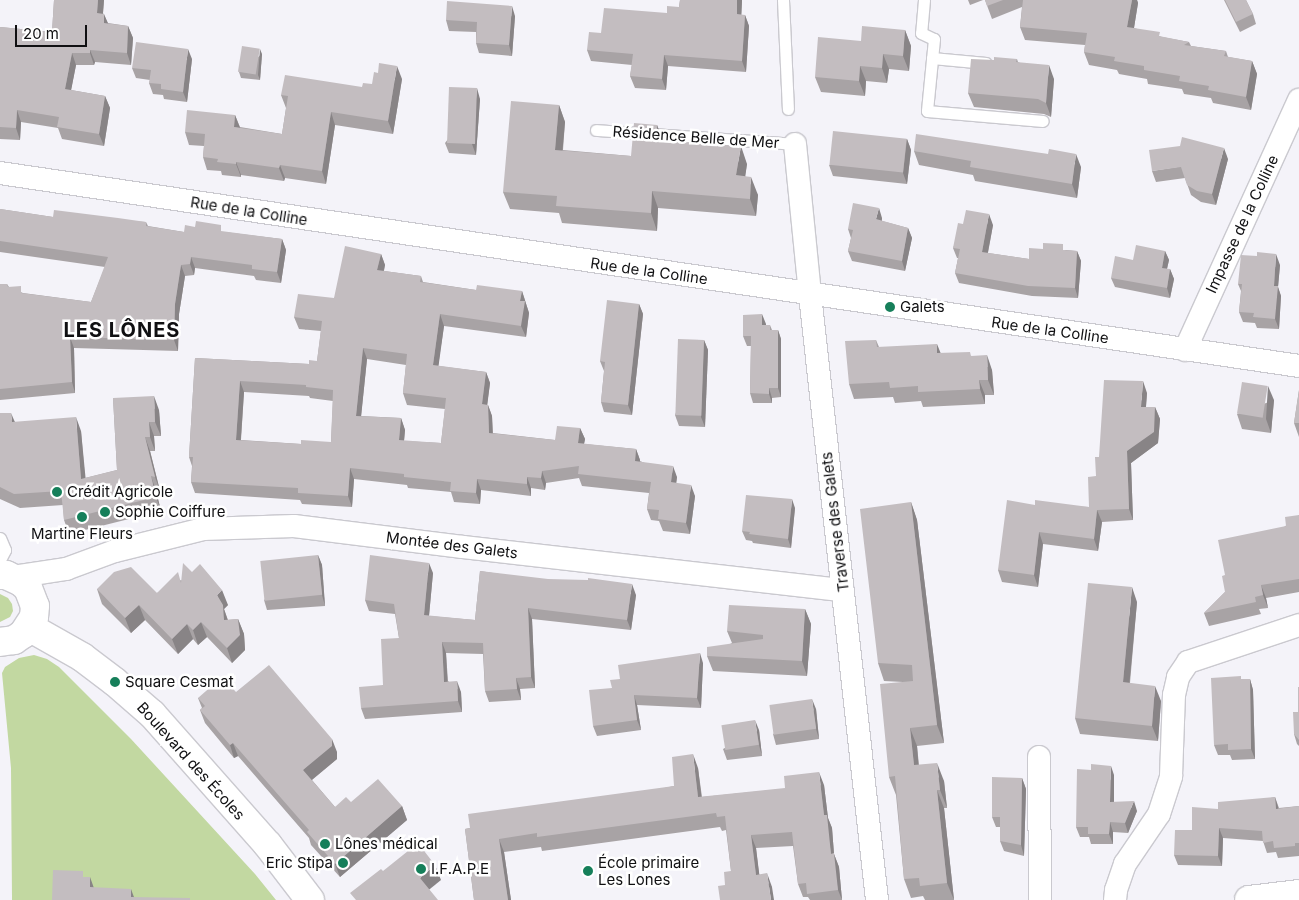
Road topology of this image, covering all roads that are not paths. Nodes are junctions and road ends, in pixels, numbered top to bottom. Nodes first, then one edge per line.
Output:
1 (783, 0) edge
2 (924, 0) edge
3 (932, 58) junction
4 (997, 64) edge
5 (1299, 100) edge
6 (788, 109) dead end
7 (1042, 121) dead end
8 (596, 130) dead end
9 (796, 144) joint
10 (0, 174) edge
11 (810, 295) junction
12 (1185, 350) junction
13 (1299, 366) edge
14 (0, 538) edge
15 (66, 569) junction
16 (4, 571) edge
17 (843, 590) junction
18 (32, 617) junction
19 (1299, 624) edge
20 (2, 643) edge
21 (1039, 757) dead end
22 (1299, 894) edge
23 (310, 900) edge
24 (877, 900) edge
25 (1040, 900) edge
26 (1115, 900) edge
27 (1249, 900) edge

1 - 6 lane
2 - 3 lane
3 - 4 lane
3 - 7 lane
5 - 12 street, Impasse de la Colline
8 - 9 lane, Résidence Belle de Mer
9 - 11 street, Traverse des Galets
10 - 11 street, Rue de la Colline
11 - 12 street, Rue de la Colline
11 - 17 street, Traverse des Galets
12 - 13 street, Rue de la Colline
14 - 16 lane
15 - 16 street, Montée des Galets
15 - 17 street, Montée des Galets
15 - 18 street, Montée des Galets
16 - 18 main road
17 - 24 street, Traverse des Galets
18 - 20 main road
18 - 23 main road, Boulevard des Écoles
19 - 26 street
21 - 25 street
22 - 27 main road

